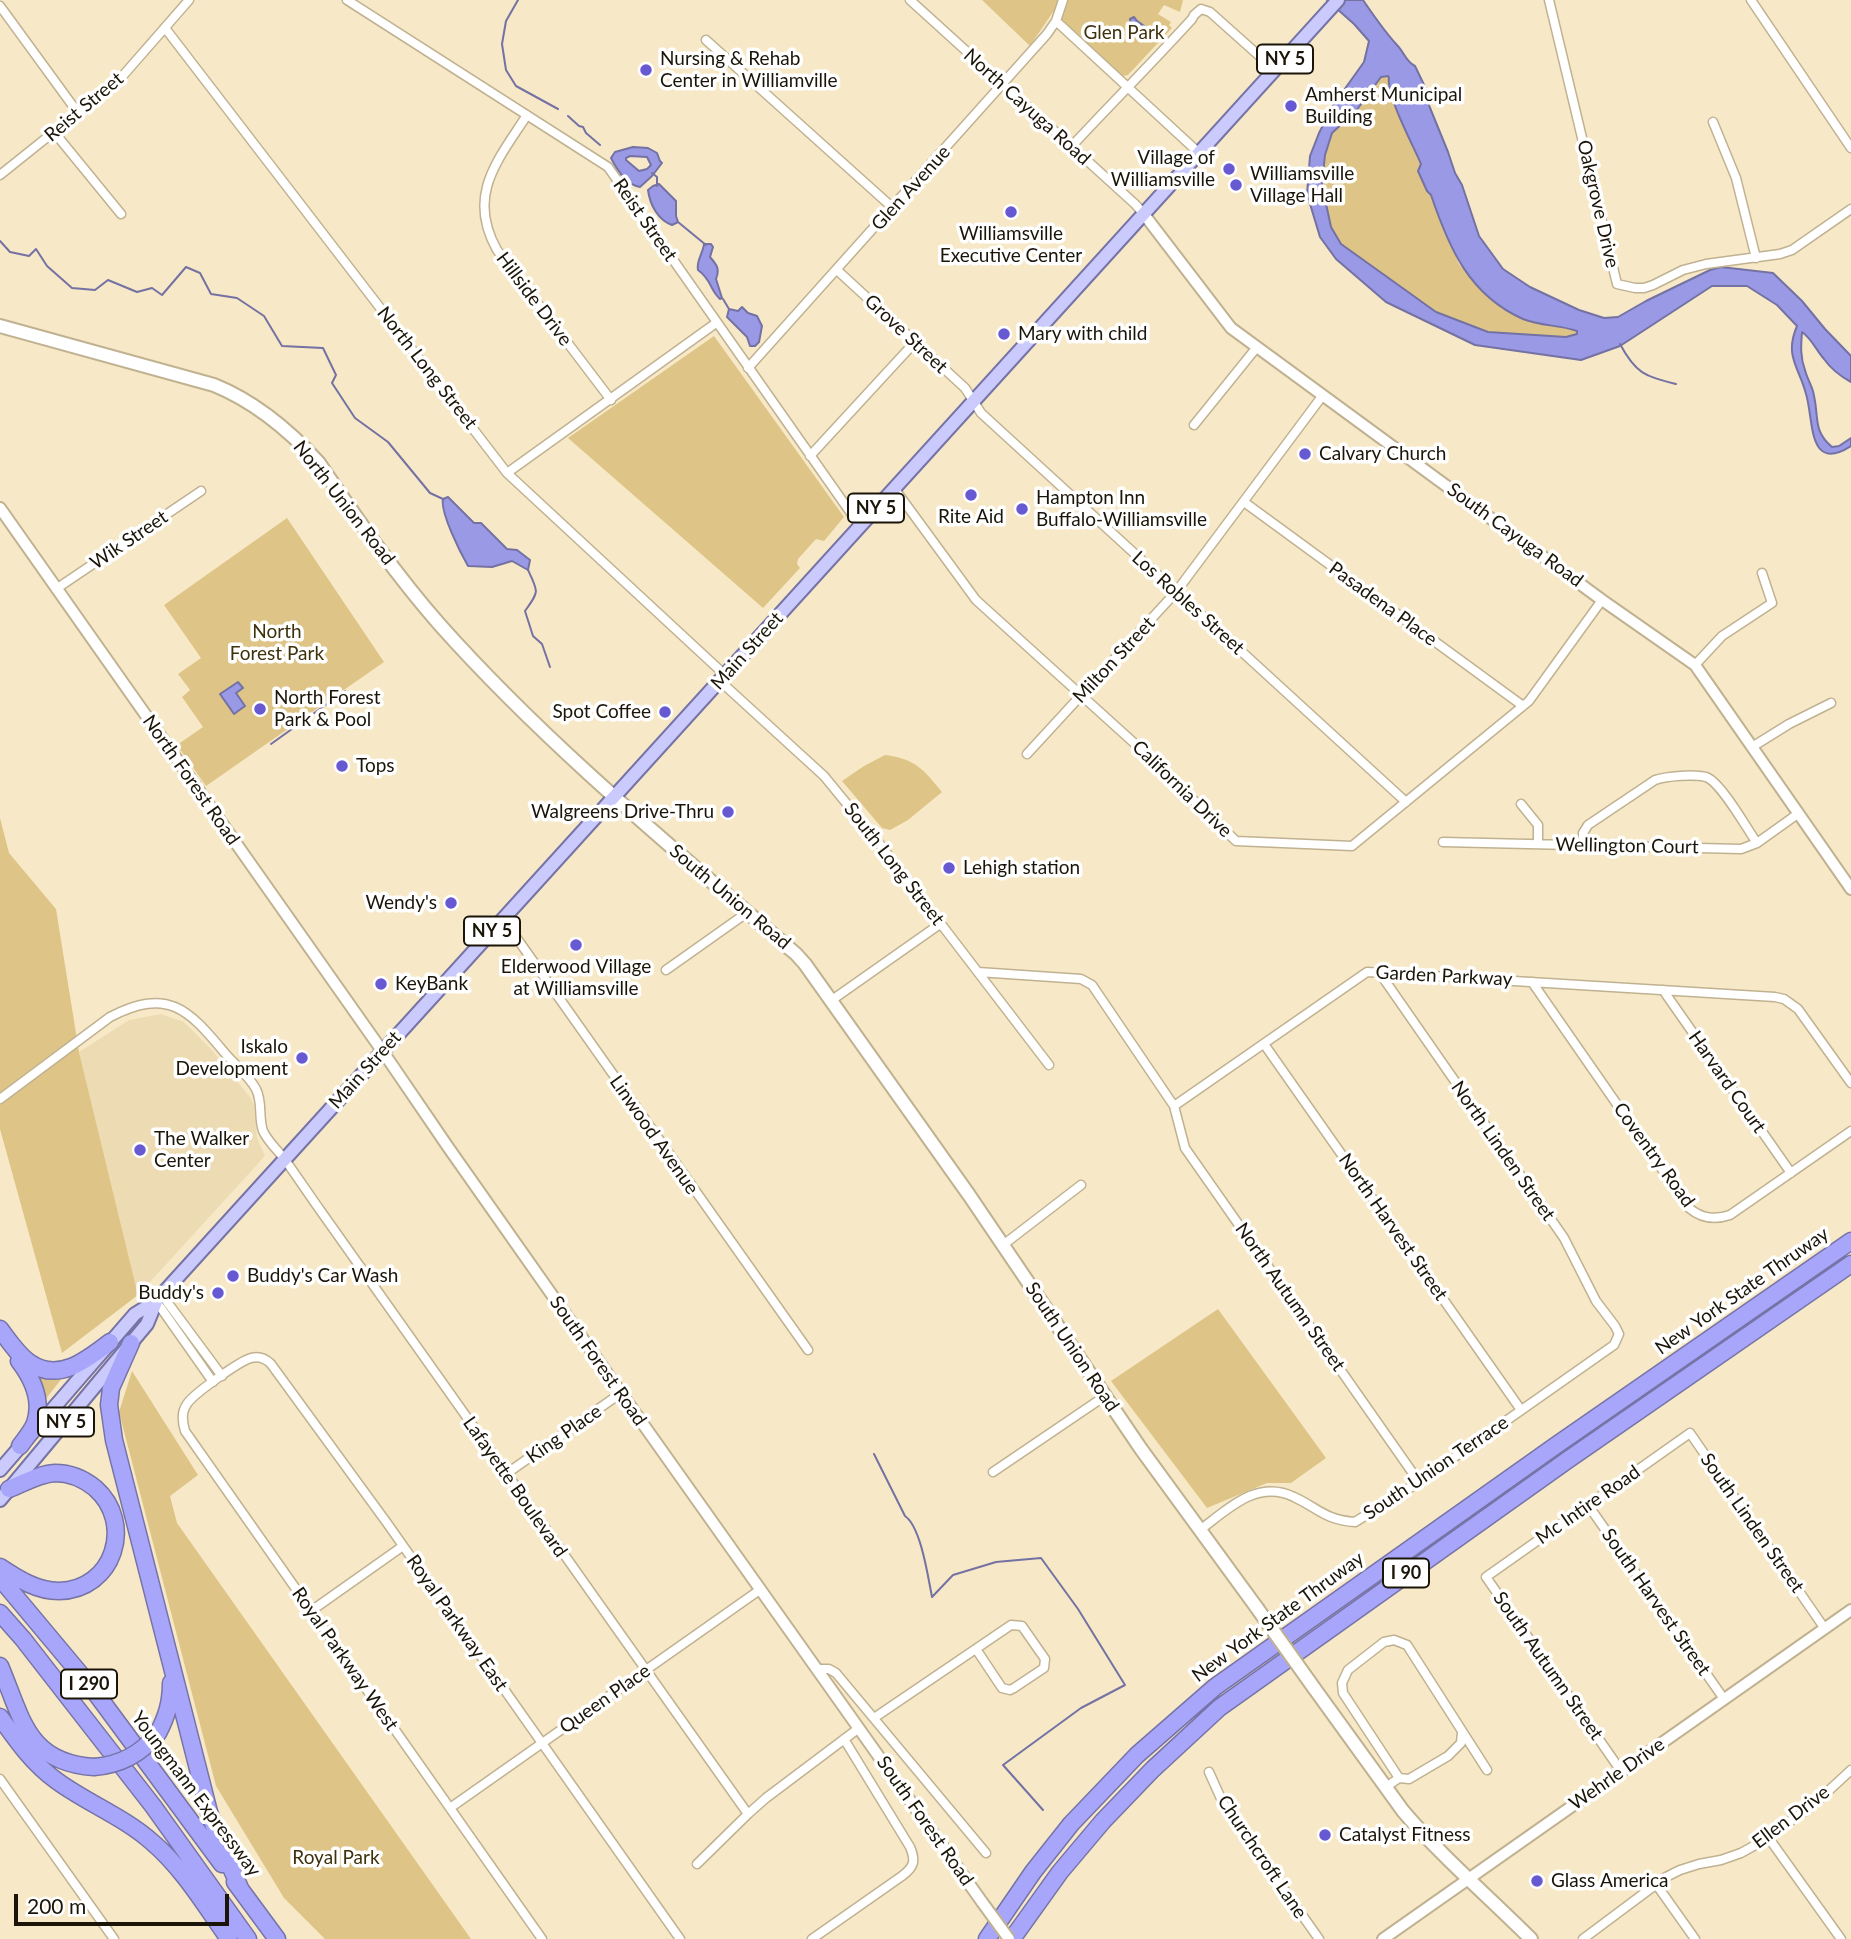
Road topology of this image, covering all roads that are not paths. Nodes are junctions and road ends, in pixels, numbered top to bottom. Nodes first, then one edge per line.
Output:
1 (189, 0) edge
2 (347, 0) edge
3 (1063, 0) edge
4 (1549, 0) edge
5 (1751, 0) edge
6 (914, 1) edge
7 (1336, 3) edge
8 (0, 6) edge
9 (1055, 21) junction
10 (165, 28) junction
11 (706, 40) dead end
12 (1275, 70) junction
13 (1002, 84) junction
14 (1128, 88) junction
15 (78, 113) junction
16 (527, 115) junction
17 (1713, 122) dead end
18 (54, 132) junction
19 (1071, 147) junction
20 (1851, 148) edge
21 (1199, 153) junction
22 (0, 175) edge
23 (893, 208) junction
24 (1851, 209) edge
25 (121, 214) dead end
26 (1143, 214) junction
27 (1756, 258) junction
28 (837, 270) junction
29 (716, 323) junction
30 (0, 326) edge
31 (915, 342) junction
32 (1257, 347) junction
33 (748, 368) junction
34 (1323, 395) junction
35 (611, 400) junction
36 (974, 400) junction
37 (1194, 425) dead end
38 (810, 456) junction
39 (507, 473) junction
40 (894, 488) junction
41 (201, 491) dead end
42 (1244, 502) junction
43 (0, 508) edge
44 (860, 526) junction
45 (1762, 573) dead end
46 (56, 589) junction
47 (1176, 592) junction
48 (1602, 600) junction
49 (1695, 665) junction
50 (722, 678) junction
51 (1082, 695) junction
52 (1831, 703) dead end
53 (1523, 706) junction
54 (1752, 747) junction
55 (1027, 754) dead end
56 (614, 796) junction
57 (1406, 802) junction
58 (1521, 804) dead end
59 (1799, 813) junction
60 (1443, 842) dead end
61 (1757, 843) junction
62 (1538, 844) junction
63 (1583, 846) junction
64 (1851, 889) edge
65 (748, 912) junction
66 (501, 920) junction
67 (940, 924) junction
68 (666, 970) dead end
69 (978, 972) junction
70 (1379, 972) junction
71 (1532, 982) junction
72 (1663, 990) junction
73 (832, 1000) junction
74 (1264, 1044) junction
75 (383, 1051) junction
76 (1049, 1065) dead end
77 (1851, 1083) edge
78 (0, 1099) edge
79 (1174, 1106) junction
80 (1851, 1131) edge
81 (284, 1159) junction
82 (1791, 1173) junction
83 (1081, 1185) dead end
84 (1851, 1241) edge
85 (1003, 1245) junction
86 (1851, 1264) edge
87 (159, 1298) junction
88 (0, 1329) edge
89 (1619, 1334) joint
90 (0, 1337) edge
91 (110, 1342) junction
92 (131, 1343) junction
93 (808, 1350) dead end
94 (222, 1376) junction
95 (213, 1382) junction
96 (621, 1394) junction
97 (1105, 1396) junction
98 (1521, 1410) junction
99 (1674, 1444) joint
100 (20, 1446) junction
101 (0, 1470) edge
102 (993, 1472) dead end
103 (506, 1474) junction
104 (1419, 1482) junction
105 (5, 1494) edge
106 (1588, 1505) junction
107 (1200, 1530) junction
108 (403, 1546) junction
109 (1503, 1565) joint
110 (0, 1567) edge
111 (0, 1578) edge
112 (761, 1589) junction
113 (1851, 1610) edge
114 (311, 1611) junction
115 (0, 1613) edge
116 (1825, 1629) junction
117 (976, 1649) junction
118 (170, 1654) junction
119 (0, 1665) edge
120 (817, 1669) junction
121 (646, 1670) junction
122 (1724, 1699) junction
123 (0, 1717) edge
124 (874, 1718) junction
125 (859, 1728) junction
126 (1462, 1732) junction
127 (844, 1739) junction
128 (542, 1743) junction
129 (1487, 1770) dead end
130 (1851, 1770) edge
131 (1209, 1772) dead end
132 (1621, 1772) junction
133 (1399, 1777) junction
134 (0, 1779) edge
135 (1386, 1787) junction
136 (450, 1808) junction
137 (748, 1814) junction
138 (1768, 1837) junction
139 (986, 1853) dead end
140 (697, 1864) dead end
141 (1033, 1872) junction
142 (1469, 1880) junction
143 (1656, 1884) junction
144 (240, 1888) junction
145 (1032, 1912) junction
146 (114, 1939) edge
147 (229, 1939) edge
148 (248, 1939) edge
149 (277, 1939) edge
150 (542, 1939) edge
151 (680, 1939) edge
152 (812, 1939) edge
153 (973, 1939) edge
154 (987, 1939) edge
155 (1010, 1939) edge
156 (1019, 1939) edge
157 (1319, 1939) edge
158 (1383, 1939) edge
159 (1531, 1939) edge
160 (1583, 1939) edge
161 (1695, 1939) edge
162 (1841, 1939) edge

1 - 10 street, Reist Street
2 - 16 street, Reist Street
3 - 9 street, Glen Avenue
4 - 27 street, Oakgrove Drive
5 - 20 street
6 - 13 street, North Cayuga Road
7 - 12 main road, Main Street / NY 5
8 - 15 street
9 - 13 street, Glen Avenue
9 - 14 street
10 - 15 street, Reist Street
10 - 39 street, North Long Street
11 - 23 street
12 - 14 street
12 - 21 main road, Main Street / NY 5
13 - 19 street, North Cayuga Road
13 - 23 street, Glen Avenue
14 - 19 street
14 - 21 street
15 - 18 street, Reist Street
16 - 29 street, Reist Street
16 - 35 street, Hillside Drive
17 - 27 street
18 - 22 street, Reist Street
18 - 25 street
19 - 26 street, North Cayuga Road
21 - 26 main road, Main Street / NY 5
23 - 28 street, Glen Avenue
24 - 27 street, Oakgrove Drive
26 - 32 street, South Cayuga Road
26 - 36 main road, Main Street / NY 5
28 - 31 street, Grove Street
28 - 33 street, Glen Avenue
29 - 33 street, Reist Street
29 - 35 street
30 - 56 main road, North Union Road
31 - 36 street, Grove Street
31 - 38 street
32 - 34 street, South Cayuga Road
32 - 37 street
33 - 38 street, Reist Street
34 - 42 street, Milton Street
34 - 48 street, South Cayuga Road
35 - 39 street
36 - 40 main road, Main Street / NY 5
36 - 47 street, Los Robles Street
38 - 44 street, Reist Street
39 - 50 street, North Long Street
40 - 44 main road, Main Street / NY 5
40 - 51 street, California Drive
41 - 46 street, Wik Street
42 - 47 street, Milton Street
42 - 53 street, Pasadena Place
43 - 46 street, North Forest Road
44 - 50 main road, Main Street / NY 5
45 - 49 street
46 - 75 street, North Forest Road
47 - 51 street, Milton Street
47 - 57 street, Los Robles Street
48 - 49 street, South Cayuga Road
48 - 53 street, California Drive
49 - 54 street, South Cayuga Road
50 - 56 main road, Main Street / NY 5
50 - 67 street, South Long Street
51 - 55 street, Milton Street
51 - 57 street, California Drive
52 - 54 street
53 - 57 street, California Drive
54 - 59 street, South Cayuga Road
56 - 65 main road, South Union Road
56 - 66 main road, Main Street / NY 5
58 - 62 street
59 - 61 street, Wellington Court
59 - 64 street, South Cayuga Road
60 - 62 street, Wellington Court
61 - 63 street, Wellington Court
61 - 63 street
62 - 63 street, Wellington Court
65 - 68 street
65 - 73 main road, South Union Road
66 - 75 main road, Main Street / NY 5
66 - 93 street, Linwood Avenue
67 - 69 street, South Long Street
67 - 73 street
69 - 76 street, South Long Street
69 - 79 street
70 - 71 street, Garden Parkway
70 - 74 street, Garden Parkway
70 - 89 street, North Linden Street
71 - 72 street, Garden Parkway
71 - 82 street, Coventry Road
72 - 77 street, Garden Parkway
72 - 82 street, Harvard Court
73 - 85 main road, South Union Road
74 - 79 street, Garden Parkway
74 - 98 street, North Harvest Street
75 - 81 main road, Main Street / NY 5
75 - 96 street, South Forest Road
78 - 81 street, Lafayette Boulevard
79 - 104 street, North Autumn Street
80 - 82 street, Coventry Road
81 - 87 main road, Main Street / NY 5
81 - 103 street, Lafayette Boulevard
83 - 85 street
84 - 141 highway, New York State Thruway / I 90
85 - 97 main road, South Union Road
86 - 145 highway, New York State Thruway / I 90
87 - 91 main road, Main Street / NY 5
87 - 92 main road, Main Street / NY 5
87 - 94 street
87 - 95 street
88 - 91 highway
89 - 98 street, South Union Terrace
90 - 100 highway
91 - 100 main road, Main Street / NY 5
92 - 105 main road, Main Street / NY 5
92 - 118 highway
94 - 95 street, Royal Parkway East
94 - 108 street, Royal Parkway East
95 - 114 street, Royal Parkway West
96 - 103 street, King Place
96 - 112 street, South Forest Road
97 - 102 street
97 - 107 main road, South Union Road
98 - 104 street, South Union Terrace
99 - 106 street, Mc Intire Road
99 - 116 street, South Linden Street
100 - 101 main road, Main Street / NY 5
103 - 121 street, Lafayette Boulevard
104 - 107 street, South Union Terrace
105 - 110 highway
106 - 109 street, Mc Intire Road
106 - 122 street, South Harvest Street
107 - 135 main road, South Union Road, bridge
108 - 114 street
108 - 128 street, Royal Parkway East
109 - 132 street, South Autumn Street
111 - 144 highway, Youngmann Expressway / I 290
112 - 120 street, South Forest Road
112 - 121 street, Queen Place
113 - 116 street, Wehrle Drive
114 - 136 street, Royal Parkway West
115 - 148 highway, I 290
116 - 122 street, Wehrle Drive
117 - 117 street
117 - 124 street
118 - 119 highway, bridge
118 - 144 highway
120 - 124 street, South Forest Road
120 - 125 street, South Forest Road
121 - 128 street, Queen Place
121 - 137 street, Lafayette Boulevard
122 - 132 street, Wehrle Drive
123 - 147 highway
124 - 139 street, South Forest Road
125 - 127 street
125 - 155 street, South Forest Road, bridge
126 - 129 street
126 - 133 street
126 - 133 street
127 - 137 street
127 - 152 street
128 - 136 street, Queen Place
128 - 151 street, Royal Parkway East
130 - 138 street, Ellen Drive
131 - 157 street, Churchcroft Lane
132 - 142 street, Wehrle Drive
133 - 135 street
134 - 146 street
135 - 142 main road, South Union Road
136 - 150 street, Royal Parkway West
137 - 140 street
138 - 143 street, Ellen Drive
138 - 162 street
141 - 153 highway
141 - 154 highway, New York State Thruway / I 90
142 - 158 street, Wehrle Drive
142 - 159 main road, South Union Road
143 - 160 street, Ellen Drive
143 - 161 street
144 - 149 highway, Youngmann Expressway / I 290
145 - 155 highway, New York State Thruway / I 90
145 - 156 highway

